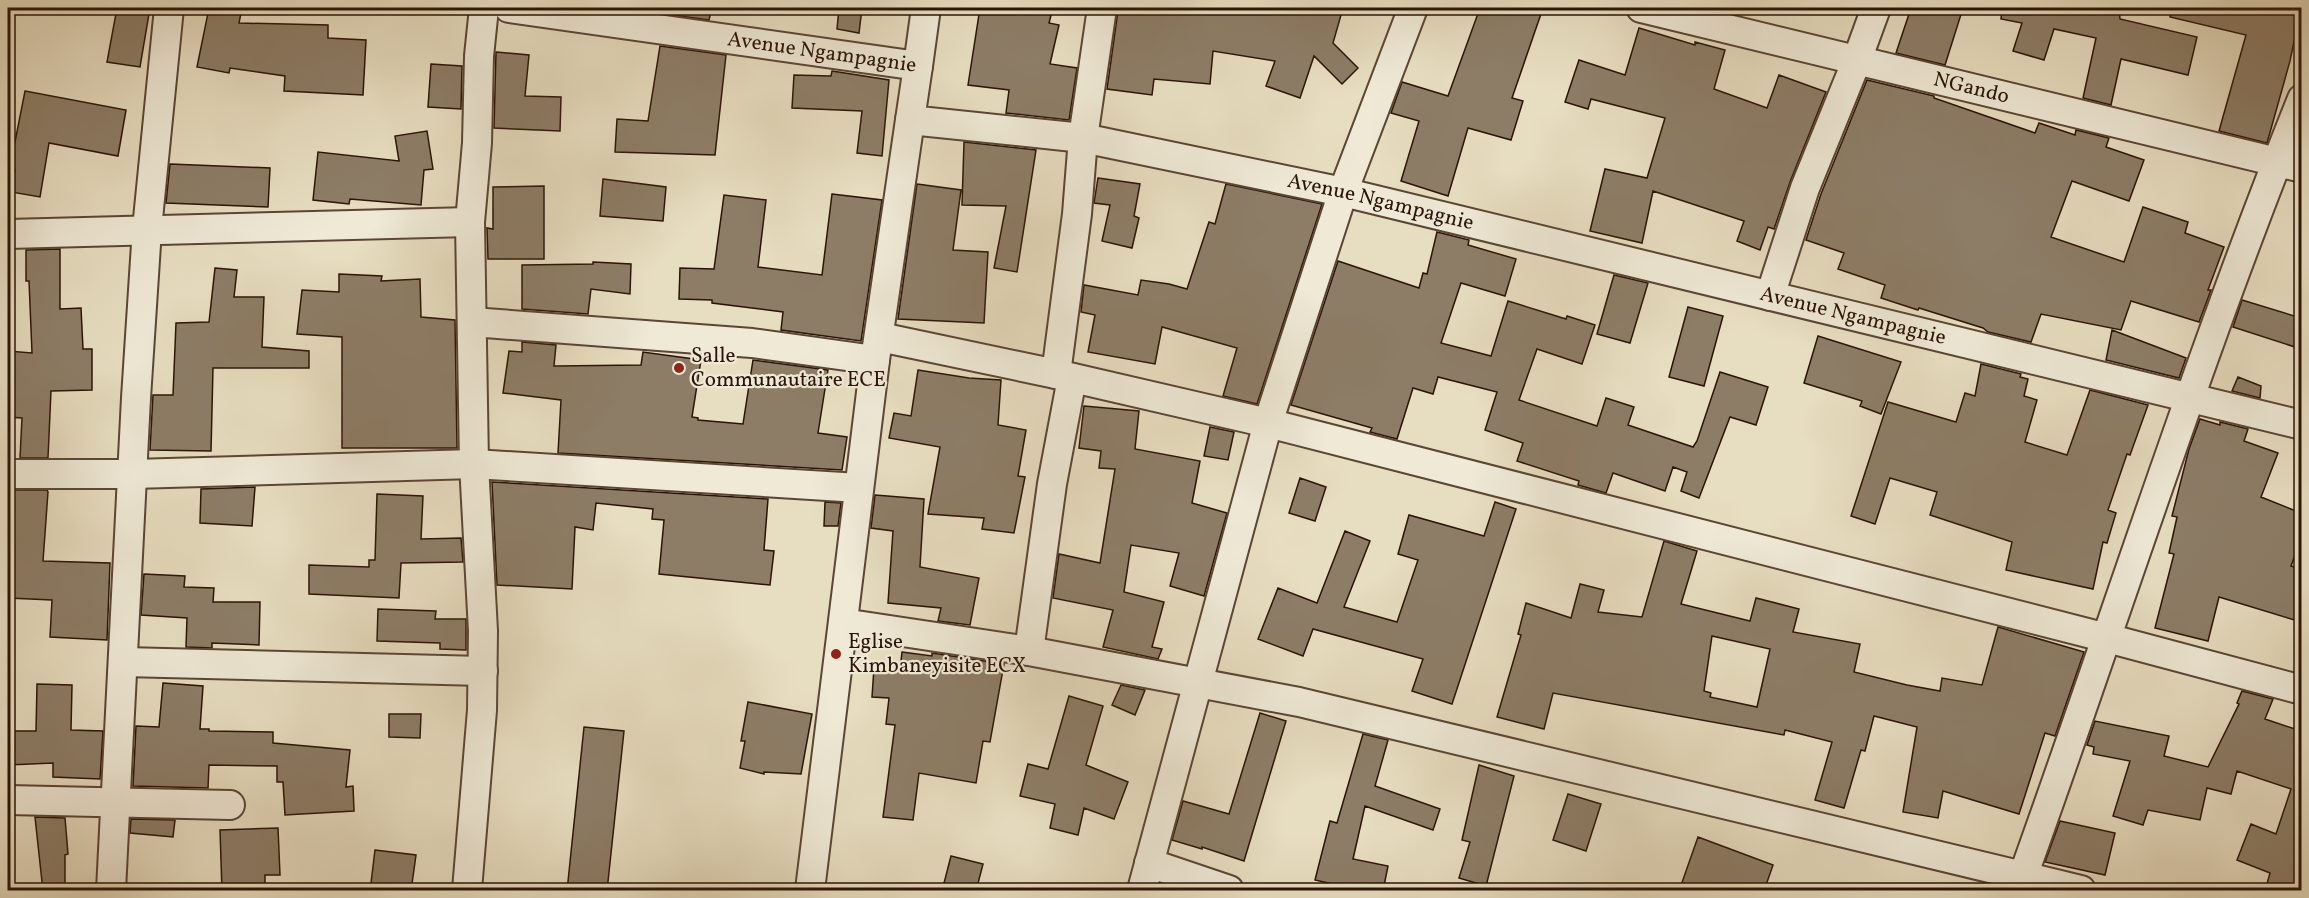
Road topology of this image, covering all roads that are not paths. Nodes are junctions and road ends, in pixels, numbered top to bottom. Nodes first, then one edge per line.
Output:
1 (169, 8) edge
2 (484, 8) edge
3 (509, 8) edge
4 (926, 8) edge
5 (1102, 8) edge
6 (1413, 8) edge
7 (1641, 8) edge
8 (1876, 8) edge
9 (1857, 60) junction
10 (918, 66) junction
11 (2301, 99) edge
12 (910, 120) junction
13 (1083, 138) junction
14 (2289, 165) edge
15 (1343, 192) junction
16 (470, 222) junction
17 (147, 229) junction
18 (8, 234) edge
19 (1770, 296) junction
20 (472, 322) junction
21 (878, 349) junction
22 (1064, 376) junction
23 (2190, 399) junction
24 (1268, 423) junction
25 (2301, 425) edge
26 (474, 464) junction
27 (8, 474) edge
28 (133, 474) junction
29 (859, 488) junction
30 (843, 623) junction
31 (2107, 638) junction
32 (1029, 651) junction
33 (124, 662) junction
34 (483, 671) junction
35 (1197, 683) junction
36 (2301, 690) edge
37 (8, 800) edge
38 (117, 801) junction
39 (230, 805) dead end
40 (1149, 863) junction
41 (2021, 884) edge
42 (111, 891) edge
43 (467, 891) edge
44 (810, 891) edge
45 (1142, 891) edge
46 (1229, 891) edge
47 (2081, 891) edge

1 - 17 street
2 - 16 street
3 - 10 street, Avenue Ngampagnie
4 - 10 street
5 - 13 street
6 - 15 street
7 - 9 street, NGando
8 - 9 street
9 - 14 street, NGando
9 - 19 street
10 - 12 street, Avenue Ngampagnie
11 - 14 street
12 - 13 street, Avenue Ngampagnie
12 - 21 street
13 - 15 street, Avenue Ngampagnie
13 - 22 street
14 - 23 street
15 - 19 street, Avenue Ngampagnie
15 - 24 street
16 - 17 street
16 - 20 street
17 - 18 street
17 - 28 street
19 - 23 street, Avenue Ngampagnie
20 - 21 street
20 - 26 street
21 - 22 street
21 - 29 street
22 - 24 street
22 - 32 street
23 - 25 street, Avenue Ngampagnie
23 - 31 street
24 - 31 street
24 - 35 street
26 - 28 street
26 - 29 street
26 - 34 street
27 - 28 street
28 - 33 street
29 - 30 street
30 - 32 street
30 - 44 street
31 - 36 street
31 - 41 street
32 - 35 street
33 - 34 street
33 - 38 street
34 - 43 street
35 - 40 street
35 - 41 street
37 - 38 street
38 - 39 street
38 - 42 street
40 - 45 street
40 - 46 street
41 - 47 street

